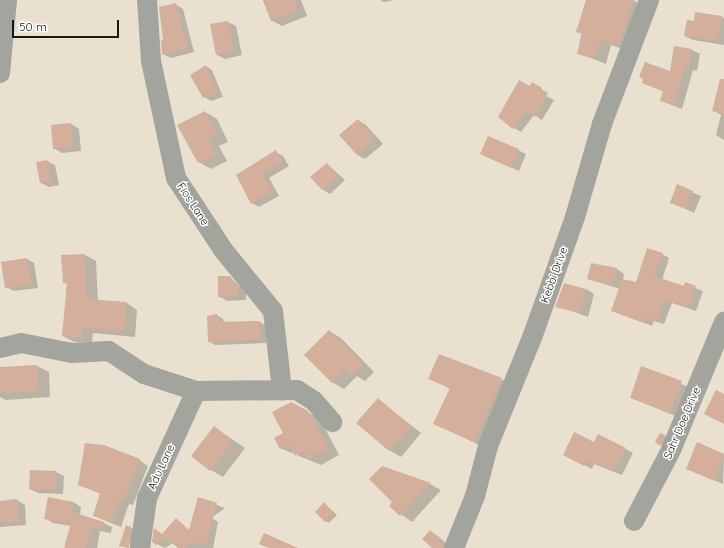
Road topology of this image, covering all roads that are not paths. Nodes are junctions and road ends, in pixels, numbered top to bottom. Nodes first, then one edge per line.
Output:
1 (7, 0) edge
2 (147, 0) edge
3 (649, 0) edge
4 (0, 73) edge
5 (724, 322) edge
6 (0, 348) edge
7 (282, 390) junction
8 (196, 391) junction
9 (332, 422) dead end
10 (634, 521) dead end
11 (140, 548) edge
12 (454, 548) edge

1 - 4 street
2 - 7 street, Fios Lane
3 - 12 street, Kebbi Drive
5 - 10 street, Sahr Doe Drive
6 - 8 street
7 - 8 street
7 - 9 street
8 - 11 street, Adu Lane

